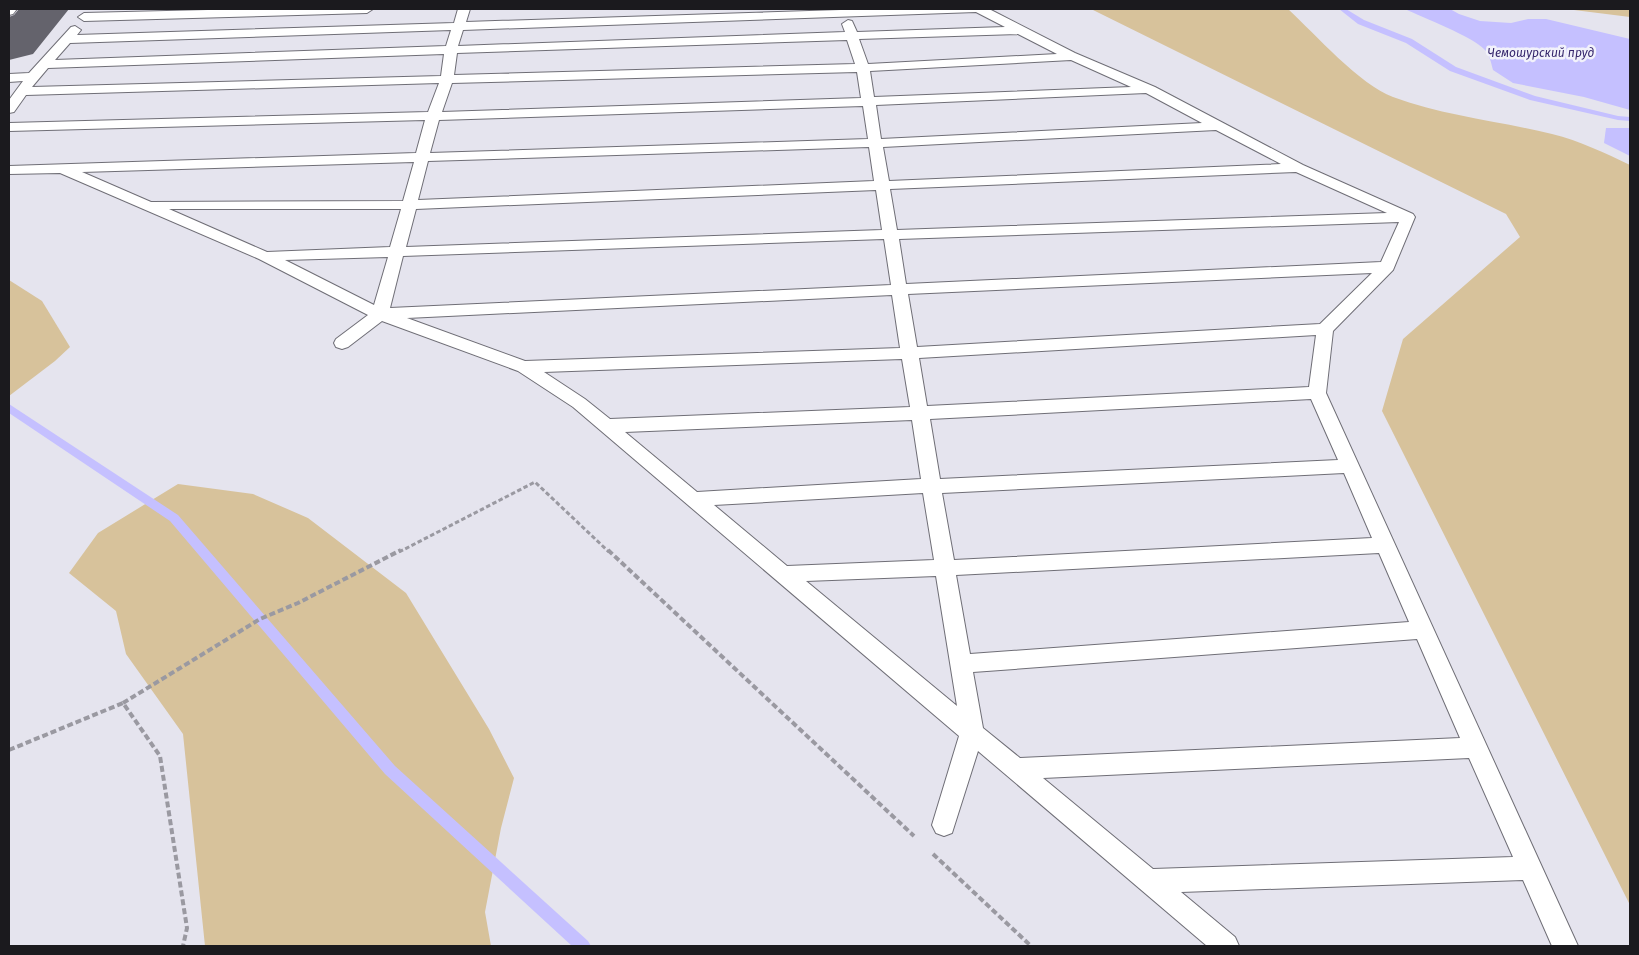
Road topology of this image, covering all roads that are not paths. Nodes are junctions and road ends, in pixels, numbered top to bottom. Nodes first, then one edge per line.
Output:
1 (368, 9) edge
2 (464, 9) edge
3 (972, 9) edge
4 (980, 9) edge
5 (845, 11) edge
6 (87, 13) edge
7 (458, 27) junction
8 (1019, 30) junction
9 (851, 35) junction
10 (68, 39) junction
11 (451, 49) junction
12 (1071, 56) junction
13 (45, 64) junction
14 (863, 68) junction
15 (32, 77) junction
16 (9, 78) edge
17 (447, 78) junction
18 (1150, 90) junction
19 (23, 92) junction
20 (868, 102) junction
21 (9, 109) edge
22 (433, 117) junction
23 (9, 126) edge
24 (1218, 126) junction
25 (875, 143) junction
26 (423, 157) junction
27 (1298, 168) junction
28 (63, 169) junction
29 (9, 170) edge
30 (882, 185) junction
31 (147, 205) junction
32 (410, 205) junction
33 (1408, 216) junction
34 (891, 234) junction
35 (397, 252) junction
36 (264, 256) junction
37 (1387, 267) junction
38 (900, 290) junction
39 (380, 314) junction
40 (1325, 329) junction
41 (342, 343) dead end
42 (910, 353) junction
43 (524, 368) junction
44 (1317, 393) junction
45 (920, 413) junction
46 (606, 426) junction
47 (1350, 466) junction
48 (931, 486) junction
49 (694, 499) junction
50 (1385, 545) junction
51 (945, 568) junction
52 (783, 574) junction
53 (1424, 630) junction
54 (961, 664) junction
55 (972, 732) junction
56 (1476, 747) junction
57 (1016, 769) junction
58 (944, 826) dead end
59 (1530, 868) junction
60 (1148, 881) junction
61 (1226, 946) edge
62 (1565, 946) edge

1 - 6 lane
2 - 7 lane
3 - 5 lane
4 - 8 lane
5 - 7 lane
5 - 9 lane
6 - 10 lane
7 - 10 lane
7 - 11 lane
8 - 9 lane
8 - 12 lane
9 - 11 lane
9 - 14 lane
10 - 13 lane
11 - 13 lane
11 - 17 lane
12 - 14 lane
12 - 18 lane
13 - 15 lane
14 - 17 lane
14 - 20 lane
15 - 16 lane
15 - 19 lane
17 - 19 lane
17 - 22 lane
18 - 20 lane
18 - 24 lane
19 - 21 lane
20 - 22 lane
20 - 25 lane
22 - 23 lane
22 - 26 lane
24 - 25 lane
24 - 27 lane
25 - 26 lane
25 - 30 lane
26 - 28 lane
26 - 32 lane
27 - 30 lane
27 - 33 lane
28 - 29 lane
28 - 31 lane
30 - 32 lane
30 - 34 lane
31 - 32 lane
31 - 36 lane
32 - 35 lane
33 - 34 lane
33 - 37 lane
34 - 35 lane
34 - 38 lane
35 - 36 lane
35 - 39 lane
36 - 39 lane
37 - 38 lane
37 - 40 lane
38 - 39 lane
38 - 42 lane
39 - 41 lane
39 - 43 lane
40 - 42 lane
40 - 44 lane
42 - 43 lane
42 - 45 lane
43 - 46 lane
44 - 45 lane
44 - 47 lane
45 - 46 lane
45 - 48 lane
46 - 49 lane
47 - 48 lane
47 - 50 lane
48 - 49 lane
48 - 51 lane
49 - 52 lane
50 - 51 lane
50 - 53 lane
51 - 52 lane
51 - 54 lane
52 - 55 lane
53 - 54 lane
53 - 56 lane
54 - 55 lane
55 - 57 lane
55 - 58 lane
56 - 57 lane
56 - 59 lane
57 - 60 lane
59 - 60 lane
59 - 62 lane
60 - 61 lane

